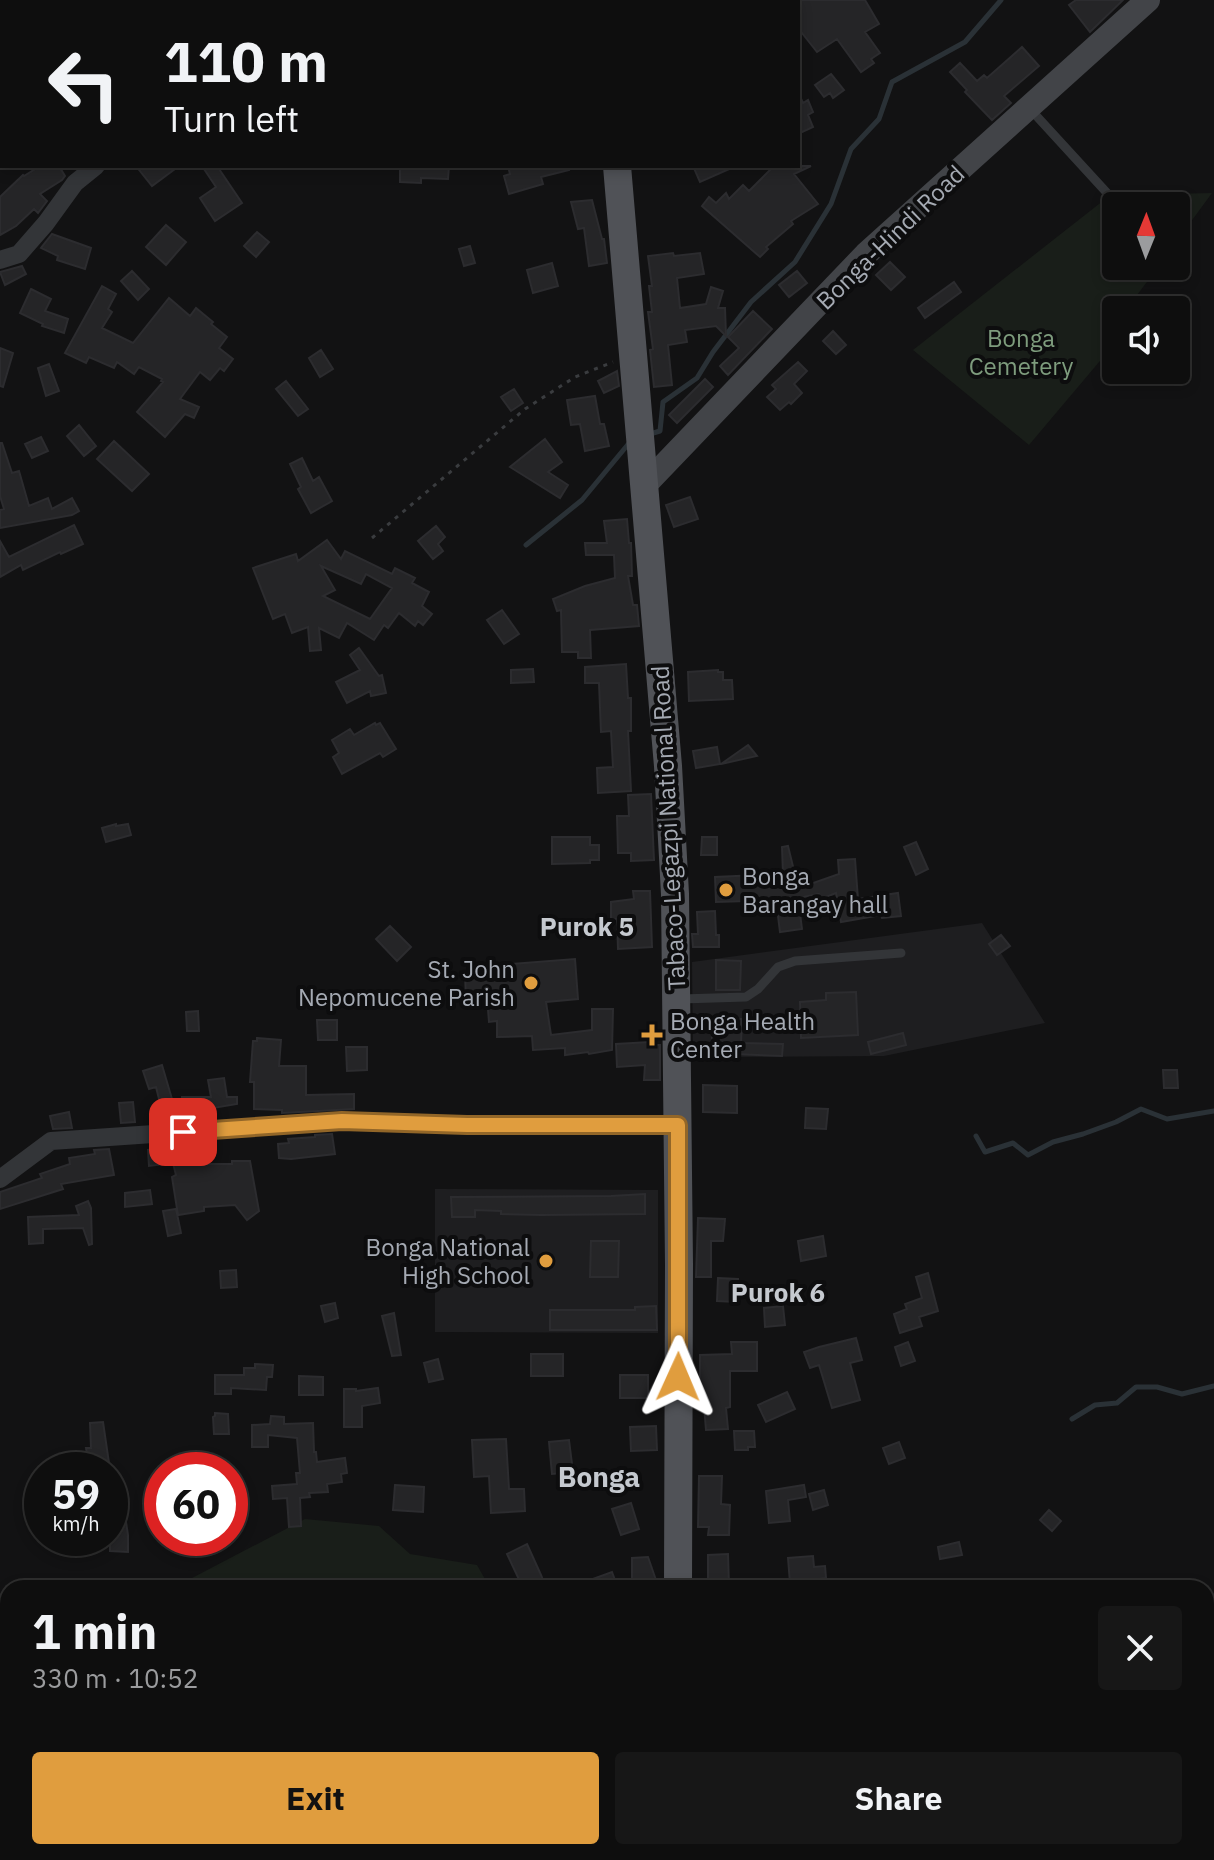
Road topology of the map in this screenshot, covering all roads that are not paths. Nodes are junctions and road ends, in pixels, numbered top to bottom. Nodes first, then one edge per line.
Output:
1 (1148, 0) edge
2 (1028, 107) junction
3 (94, 168) edge
4 (617, 168) edge
5 (1106, 192) edge
6 (0, 260) edge
7 (644, 486) junction
8 (901, 953) dead end
9 (678, 999) junction
10 (678, 1125) junction
11 (0, 1179) edge
12 (678, 1580) edge

1 - 2 street, Bonga-Hindi Road
2 - 5 lane
2 - 7 street, Bonga-Hindi Road
3 - 6 street
4 - 7 main road, Tabaco-Legazpi National Road
7 - 9 main road, Tabaco-Legazpi National Road
8 - 9 lane
9 - 10 main road, Tabaco-Legazpi National Road
10 - 11 street
10 - 12 main road, Tabaco-Legazpi National Road

